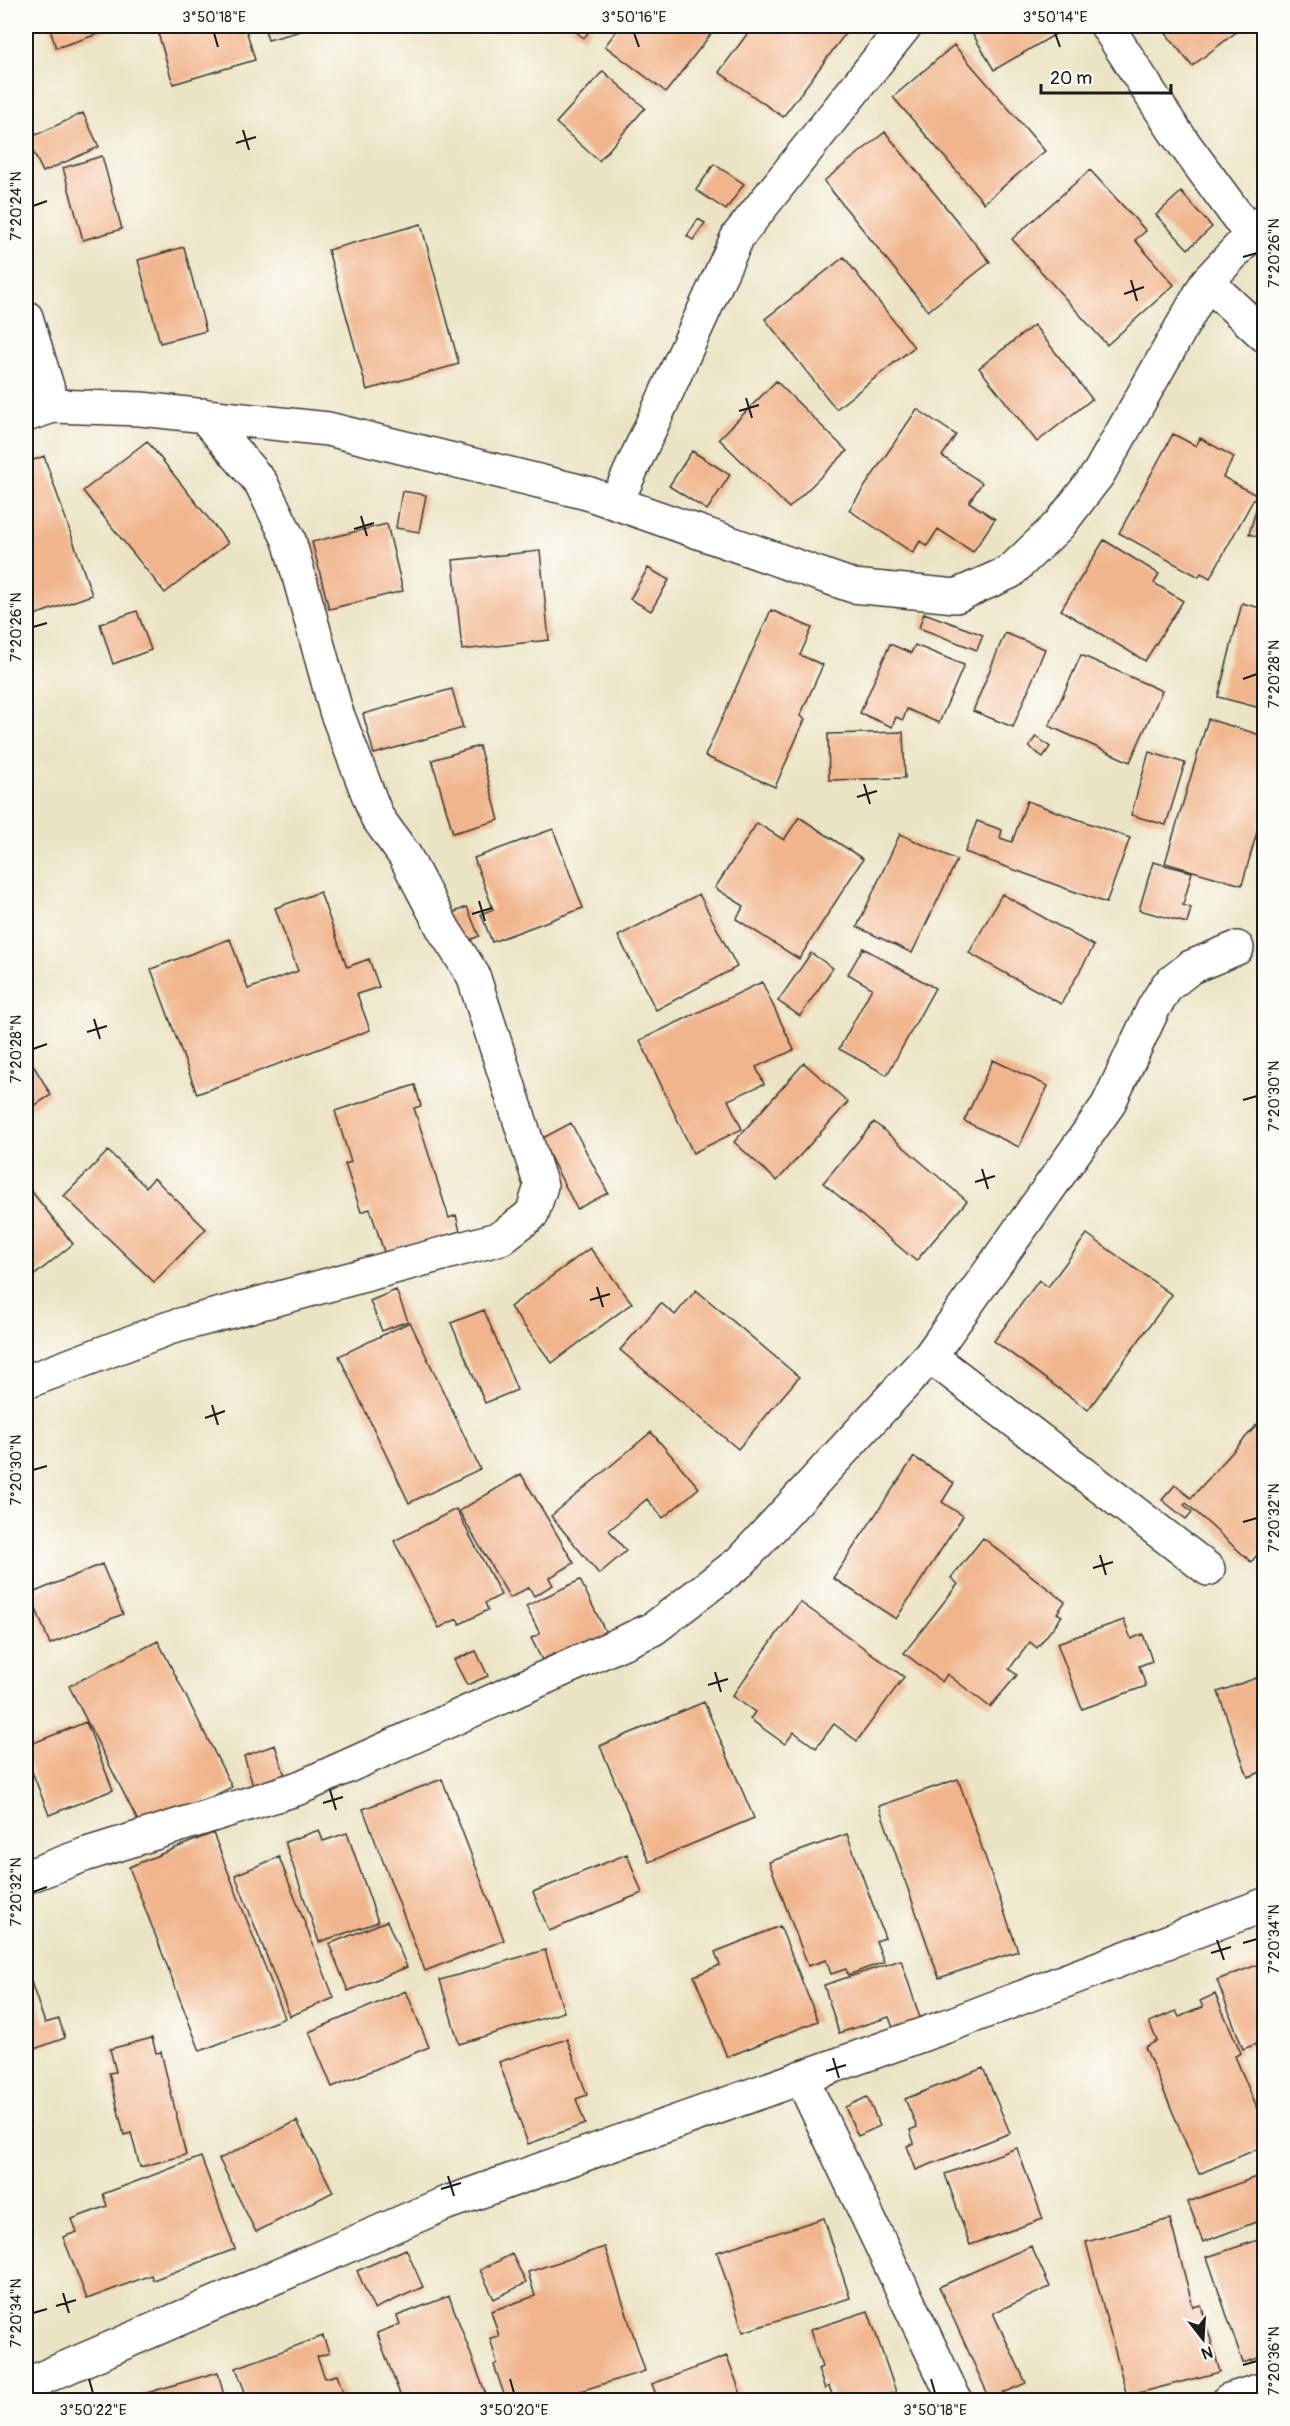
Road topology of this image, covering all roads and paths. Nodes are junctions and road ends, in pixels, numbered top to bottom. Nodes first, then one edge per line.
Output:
1 (905, 26) edge
2 (1107, 26) edge
3 (1258, 228) edge
4 (1207, 282) junction
5 (26, 317) edge
6 (1264, 335) edge
7 (39, 410) edge
8 (203, 416) junction
9 (616, 503) junction
10 (1237, 948) dead end
11 (930, 1356) junction
12 (26, 1382) edge
13 (1209, 1569) dead end
14 (26, 1877) edge
15 (1264, 1905) edge
16 (801, 2076) junction
17 (26, 2385) edge
18 (1264, 2389) edge
19 (955, 2400) edge
20 (1229, 2400) edge

1 - 9 street
2 - 3 street
3 - 4 street
4 - 6 street
4 - 9 street
5 - 7 street
7 - 8 street
8 - 9 street
8 - 12 street
10 - 11 street
11 - 13 street
11 - 14 street
15 - 16 street
16 - 17 street
16 - 19 street
18 - 20 street

